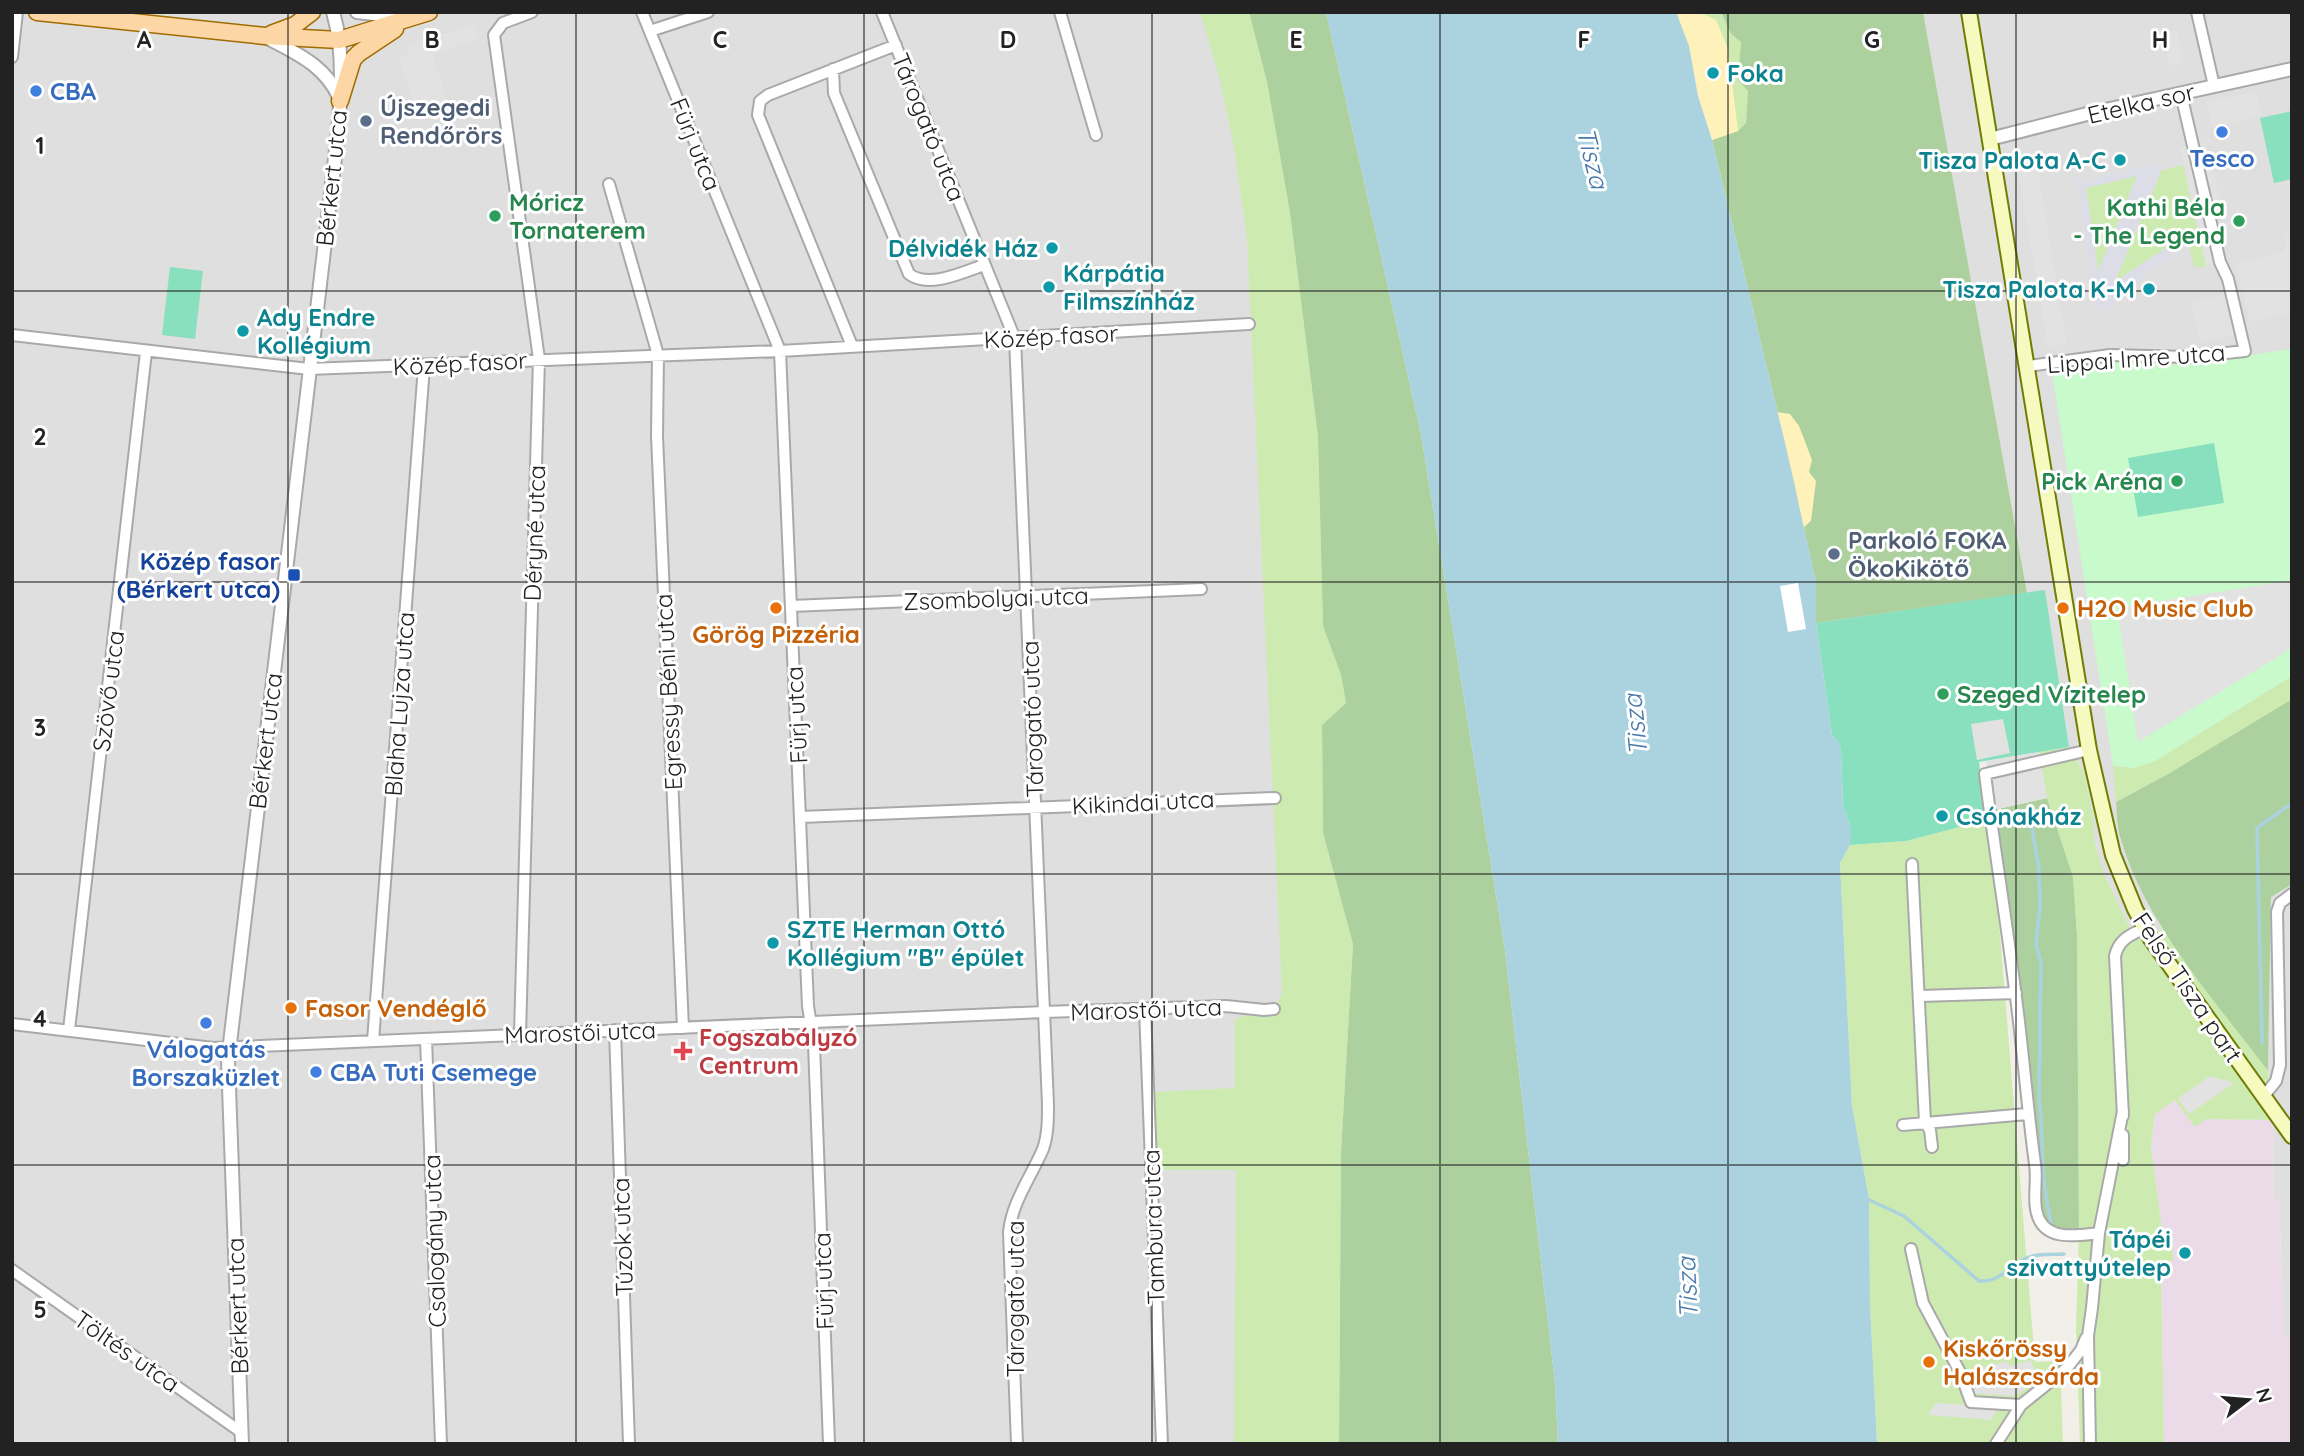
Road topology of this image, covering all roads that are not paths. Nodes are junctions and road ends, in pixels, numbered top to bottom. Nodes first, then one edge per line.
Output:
1 (17, 12) edge
2 (37, 12) edge
3 (312, 12) edge
4 (333, 12) edge
5 (357, 12) edge
6 (429, 12) edge
7 (532, 12) edge
8 (642, 12) edge
9 (708, 12) edge
10 (883, 12) edge
11 (1060, 12) edge
12 (1969, 12) edge
13 (2197, 12) edge
14 (411, 18) junction
15 (650, 31) junction
16 (265, 36) junction
17 (339, 40) junction
18 (896, 45) junction
19 (12, 57) edge
20 (833, 69) junction
21 (2292, 69) edge
22 (2214, 86) junction
23 (2181, 94) junction
24 (341, 101) junction
25 (1096, 135) dead end
26 (1990, 139) junction
27 (609, 184) dead end
28 (984, 265) junction
29 (1249, 324) dead end
30 (12, 335) edge
31 (1015, 339) junction
32 (852, 346) junction
33 (780, 351) junction
34 (146, 352) junction
35 (658, 355) junction
36 (539, 359) junction
37 (424, 366) junction
38 (2028, 366) junction
39 (309, 369) junction
40 (1200, 589) dead end
41 (1027, 597) junction
42 (791, 607) junction
43 (2089, 750) junction
44 (1275, 798) dead end
45 (1036, 807) junction
46 (801, 817) junction
47 (1912, 864) dead end
48 (2287, 896) edge
49 (2145, 928) junction
50 (2015, 993) junction
51 (1920, 996) junction
52 (1146, 1009) junction
53 (1274, 1009) dead end
54 (1044, 1013) junction
55 (810, 1023) junction
56 (12, 1024) edge
57 (683, 1028) junction
58 (69, 1030) junction
59 (615, 1030) junction
60 (520, 1034) junction
61 (426, 1039) junction
62 (373, 1041) junction
63 (229, 1047) junction
64 (2262, 1093) junction
65 (2123, 1111) junction
66 (2027, 1114) junction
67 (1925, 1122) junction
68 (1903, 1125) dead end
69 (2292, 1136) edge
70 (1932, 1147) dead end
71 (2123, 1160) dead end
72 (2099, 1233) junction
73 (1911, 1249) dead end
74 (12, 1270) edge
75 (2088, 1336) junction
76 (2021, 1405) junction
77 (242, 1438) edge
78 (441, 1444) edge
79 (629, 1444) edge
80 (829, 1444) edge
81 (1017, 1444) edge
82 (1162, 1444) edge
83 (1996, 1444) edge
84 (2090, 1444) edge

1 - 19 street
2 - 16 main road
3 - 16 main road
4 - 17 street, Bérkert utca
5 - 14 street
6 - 14 main road
7 - 36 street, Déryné utca
8 - 15 street, Fürj utca
9 - 15 street
10 - 18 street, Tárogató utca
11 - 25 street
12 - 26 main road, Felső Tisza part
13 - 22 street
14 - 17 main road
14 - 24 main road
15 - 33 street, Fürj utca
16 - 17 main road
16 - 24 street
17 - 24 street, Bérkert utca
18 - 20 street
18 - 28 street, Tárogató utca
20 - 28 street
20 - 32 street
21 - 22 street, Etelka sor
22 - 23 street, Etelka sor
23 - 26 street, Etelka sor
23 - 38 street, Lippai Imre utca
24 - 39 street, Bérkert utca
26 - 38 main road, Felső Tisza part
27 - 35 street
28 - 31 street, Tárogató utca
29 - 31 street, Közép fasor
30 - 34 street, Közép fasor
31 - 32 street, Közép fasor
31 - 41 street, Tárogató utca
32 - 33 street, Közép fasor
33 - 35 street, Közép fasor
33 - 42 street, Fürj utca
34 - 39 street, Közép fasor
34 - 58 street, Szövő utca
35 - 36 street, Közép fasor
35 - 57 street, Egressy Béni utca
36 - 37 street, Közép fasor
36 - 60 street, Déryné utca
37 - 39 street, Közép fasor
37 - 62 street, Blaha Lujza utca
38 - 43 main road, Felső Tisza part
39 - 63 street, Bérkert utca
40 - 41 street, Zsombolyai utca
41 - 42 street, Zsombolyai utca
41 - 45 street, Tárogató utca
42 - 46 street, Fürj utca
43 - 49 main road, Felső Tisza part
43 - 50 street
44 - 45 street, Kikindai utca
45 - 46 street, Kikindai utca
45 - 54 street, Tárogató utca
46 - 55 street, Fürj utca
47 - 51 street
48 - 64 street
49 - 64 main road, Felső Tisza part
49 - 65 street
50 - 51 street
50 - 66 street
51 - 67 street
52 - 53 street, Marostői utca
52 - 54 street, Marostői utca
52 - 82 street, Tambura utca
54 - 55 street, Marostői utca
54 - 81 street, Tárogató utca
55 - 57 street, Marostői utca
55 - 80 street, Fürj utca
56 - 58 street, Marostői utca
57 - 59 street, Marostői utca
58 - 63 street, Marostői utca
59 - 60 street, Marostői utca
59 - 79 street, Túzok utca
60 - 61 street, Marostői utca
61 - 62 street, Marostői utca
61 - 78 street, Csalogány utca
62 - 63 street, Marostői utca
63 - 77 street, Bérkert utca
64 - 69 main road, Felső Tisza part
65 - 71 street
65 - 72 street
66 - 67 street
66 - 72 street
67 - 68 street
67 - 70 street
72 - 75 street
73 - 76 street
74 - 77 street, Töltés utca
75 - 76 street
75 - 84 street
76 - 83 street

